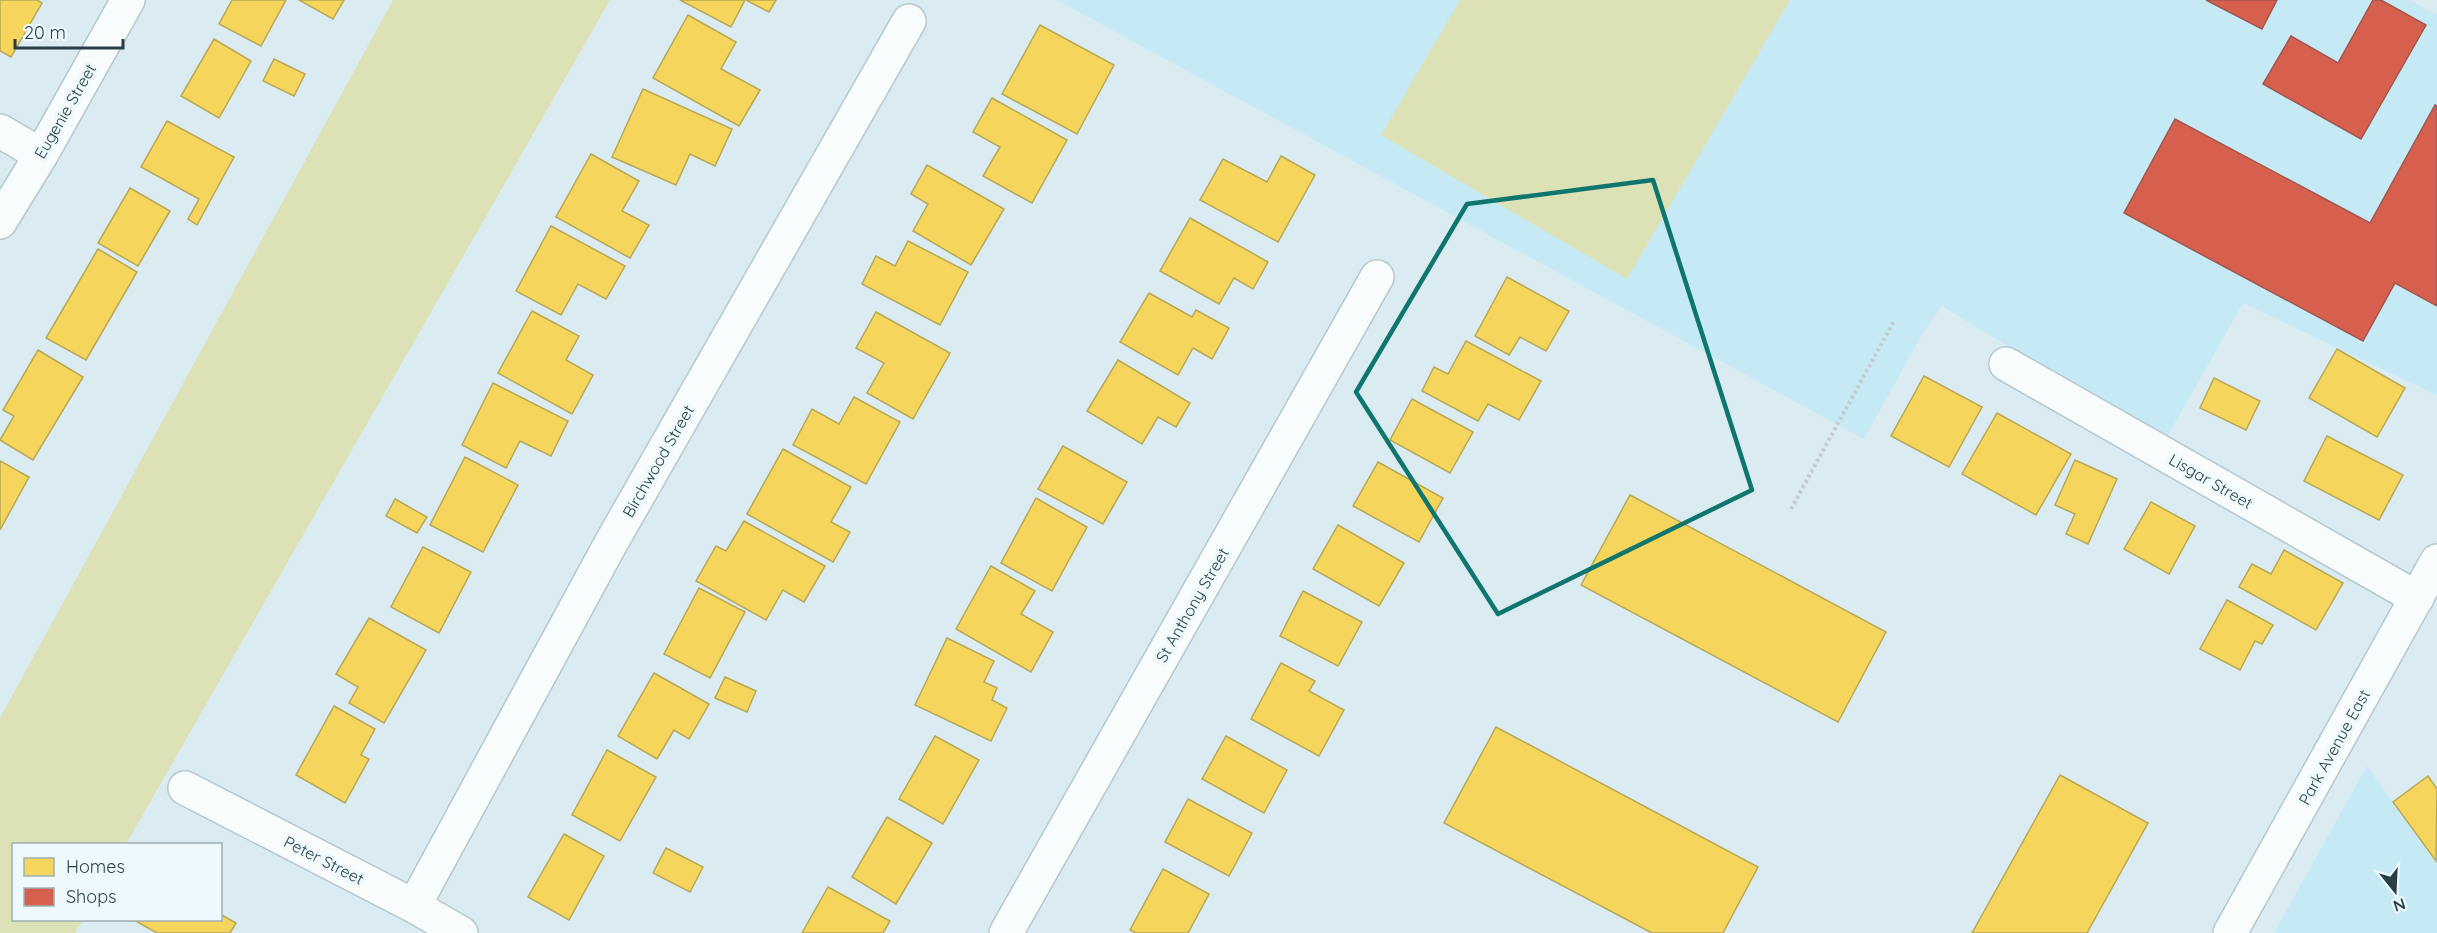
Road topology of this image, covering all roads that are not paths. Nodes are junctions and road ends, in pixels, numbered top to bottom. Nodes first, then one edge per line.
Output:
1 (129, 0) edge
2 (909, 21) dead end
3 (0, 131) edge
4 (41, 155) junction
5 (0, 222) edge
6 (1377, 277) dead end
7 (2006, 364) dead end
8 (2437, 561) edge
9 (2417, 598) junction
10 (185, 788) dead end
11 (414, 906) junction
12 (461, 933) edge
13 (1006, 933) edge
14 (2230, 933) edge

1 - 4 street, Eugenie Street
2 - 11 street, Birchwood Street
3 - 4 street
4 - 5 street, Eugenie Street
6 - 13 street, St Anthony Street
7 - 9 street, Lisgar Street
8 - 9 street, Park Avenue East
9 - 14 street, Park Avenue East
10 - 11 street, Peter Street
11 - 12 street, Peter Street

